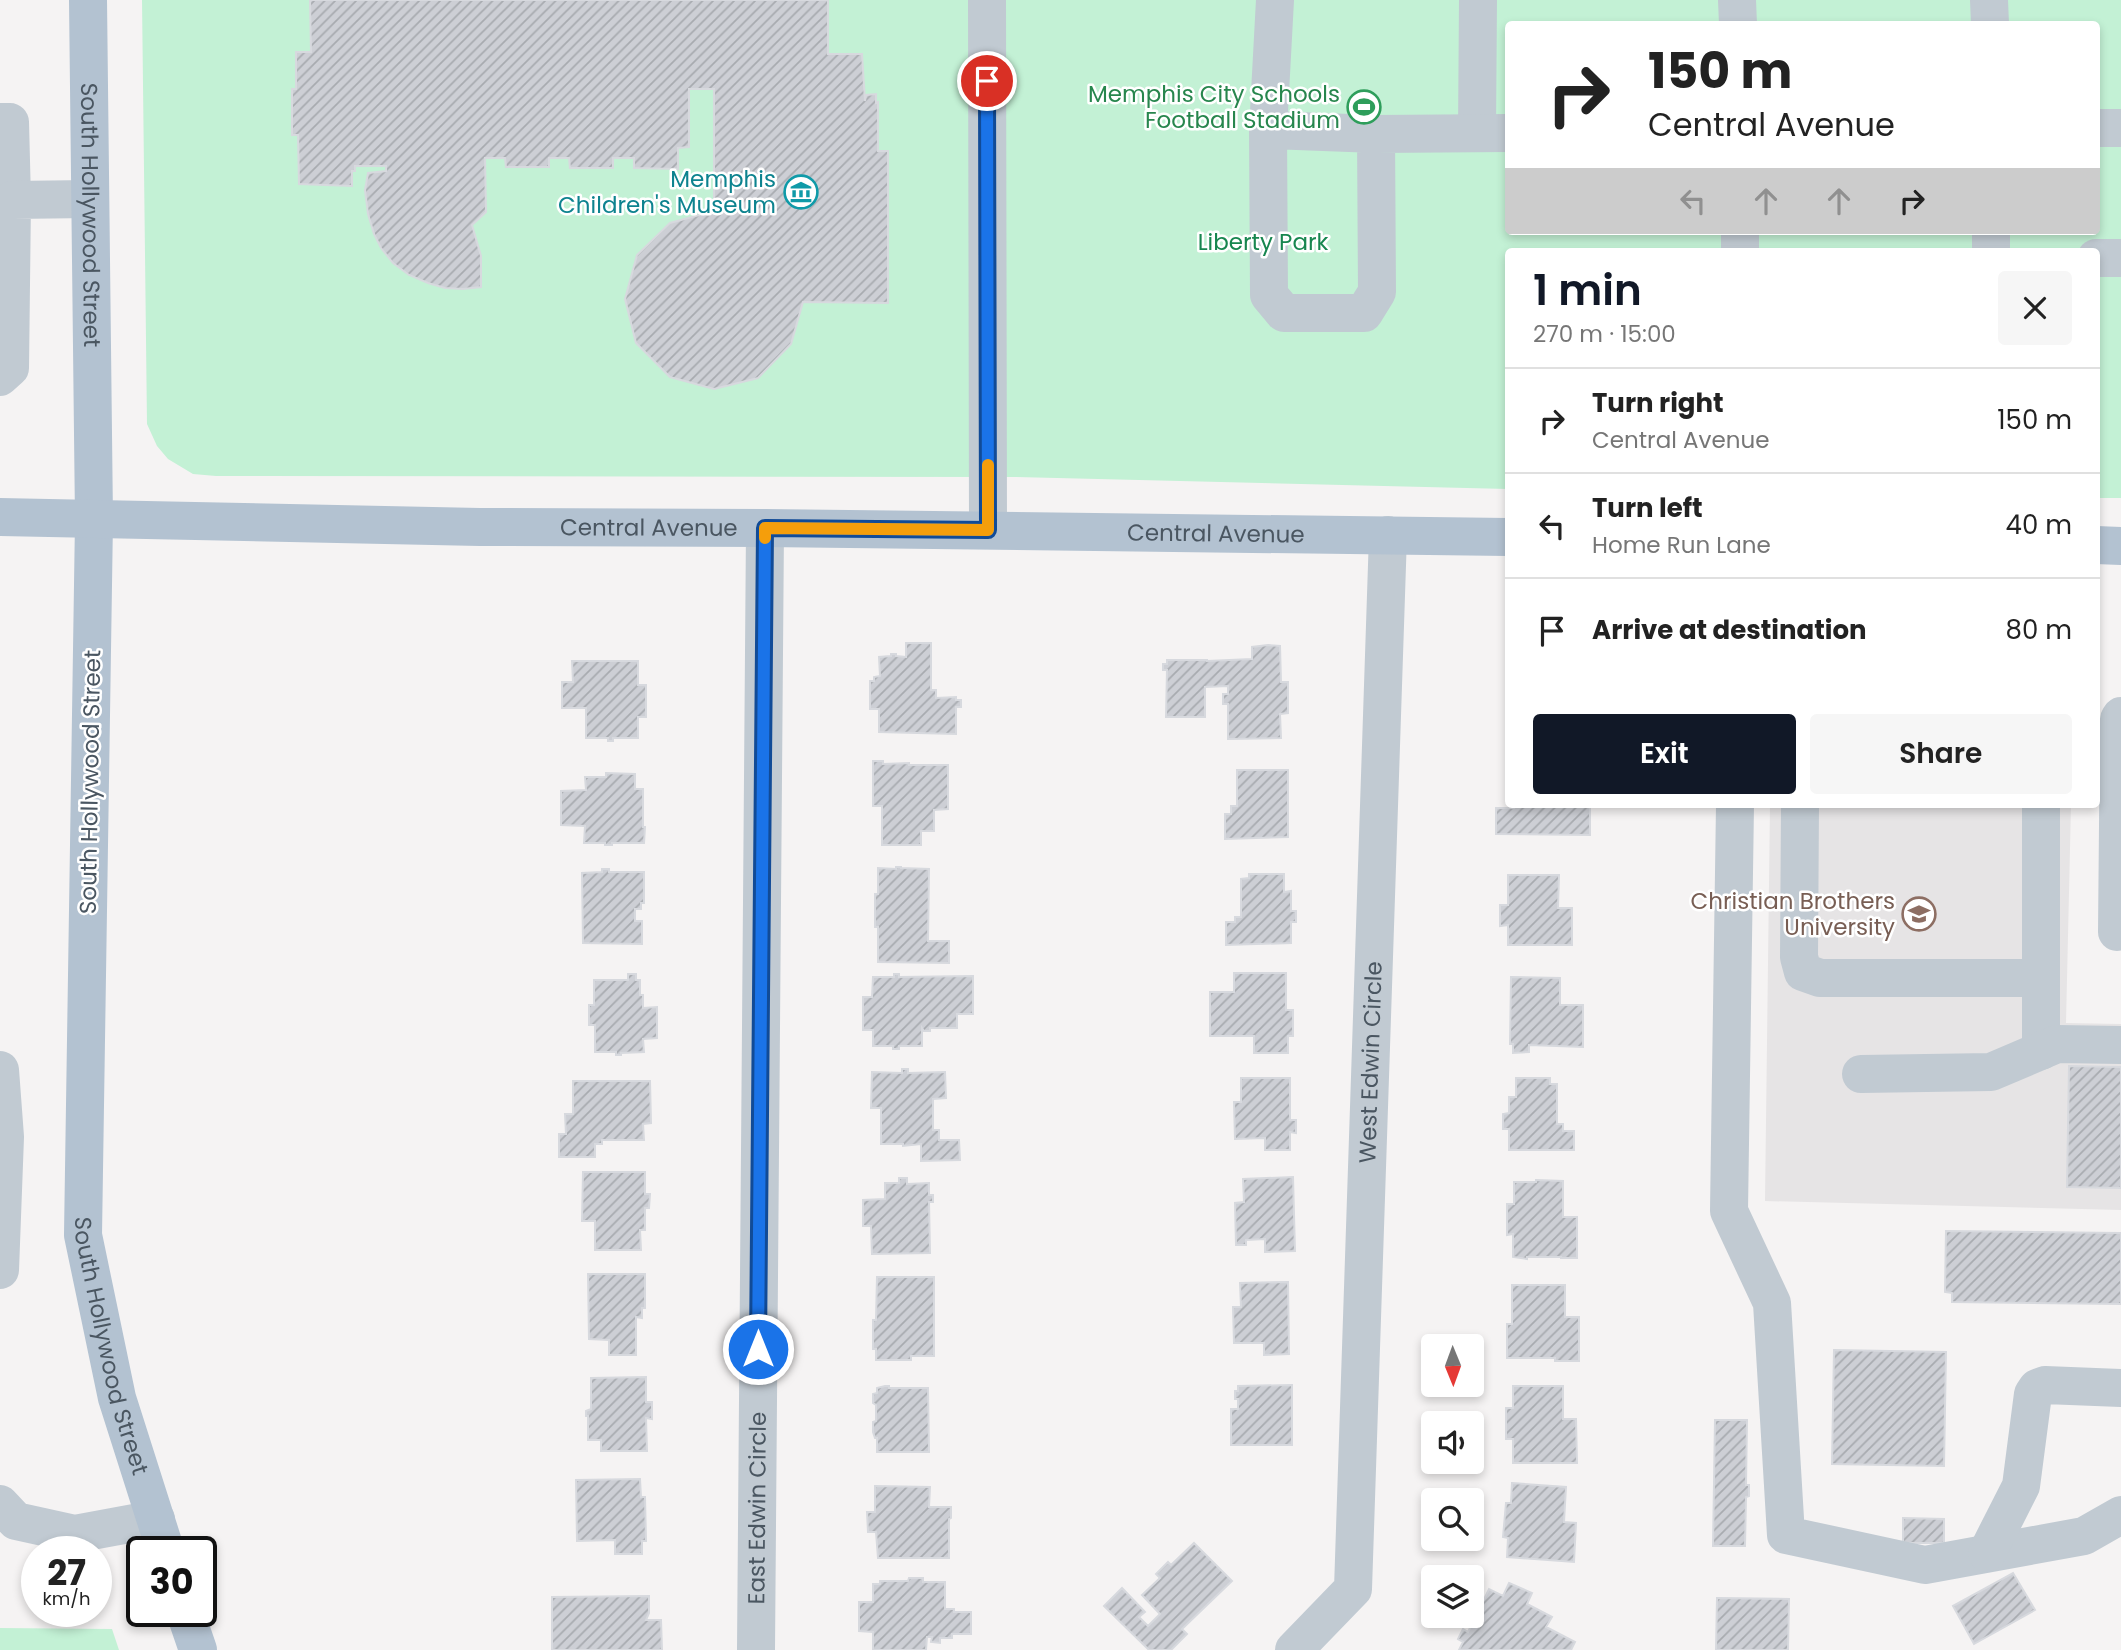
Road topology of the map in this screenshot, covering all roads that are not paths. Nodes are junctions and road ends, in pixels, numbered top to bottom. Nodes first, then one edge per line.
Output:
1 (88, 0) edge
2 (987, 0) edge
3 (1275, 0) edge
4 (1478, 0) edge
5 (1737, 0) edge
6 (1989, 0) edge
7 (1738, 21) edge
8 (1990, 21) edge
9 (0, 122) edge
10 (2100, 128) edge
11 (2121, 128) edge
12 (1268, 130) junction
13 (1493, 133) edge
14 (1376, 134) junction
15 (90, 199) junction
16 (12, 200) junction
17 (2100, 258) edge
18 (2121, 258) edge
19 (0, 377) edge
20 (0, 517) edge
21 (94, 520) junction
22 (765, 528) junction
23 (988, 530) junction
24 (1388, 535) junction
25 (1505, 537) edge
26 (2100, 545) edge
27 (2121, 546) edge
28 (2121, 716) edge
29 (1735, 808) edge
30 (1800, 808) edge
31 (2041, 808) edge
32 (2118, 932) dead end
33 (2041, 978) junction
34 (2121, 1045) edge
35 (2041, 1051) junction
36 (0, 1070) edge
37 (1861, 1074) dead end
38 (0, 1270) edge
39 (2121, 1388) edge
40 (0, 1504) edge
41 (2121, 1515) edge
42 (161, 1536) edge
43 (1987, 1553) junction
44 (190, 1627) edge
45 (198, 1650) edge
46 (756, 1650) edge
47 (1294, 1650) edge

1 - 15 main road, South Hollywood Street
2 - 23 street
3 - 12 street
4 - 13 street
5 - 7 street
6 - 8 street
9 - 16 street
10 - 11 street
12 - 14 street
12 - 14 street
13 - 14 street
15 - 16 street
15 - 21 main road, South Hollywood Street
16 - 19 street
17 - 18 street
20 - 21 main road, Central Avenue
21 - 22 main road, Central Avenue
21 - 42 main road, South Hollywood Street
22 - 23 main road, Central Avenue
22 - 46 street, East Edwin Circle
23 - 24 main road, Central Avenue
24 - 25 main road, Central Avenue
24 - 47 street, West Edwin Circle
26 - 27 main road
28 - 32 street
29 - 43 street
30 - 33 street
31 - 33 street
33 - 35 street
34 - 35 street
35 - 37 street
36 - 38 street
39 - 43 street
40 - 42 street
41 - 43 street
44 - 45 main road

